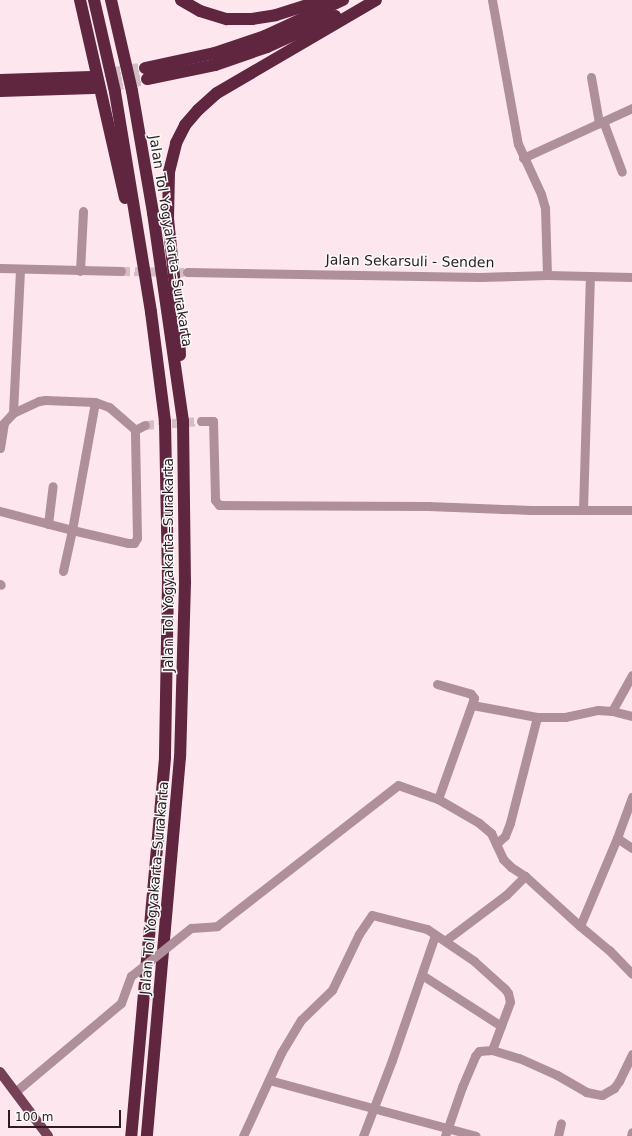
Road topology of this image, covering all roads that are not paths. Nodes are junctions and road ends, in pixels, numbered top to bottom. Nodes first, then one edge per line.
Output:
1 (80, 0) edge
2 (94, 0) edge
3 (111, 0) edge
4 (181, 0) edge
5 (323, 0) edge
6 (344, 0) edge
7 (369, 0) edge
8 (376, 0) edge
9 (492, 0) edge
10 (591, 77) dead end
11 (0, 80) edge
12 (0, 91) edge
13 (632, 108) edge
14 (601, 122) junction
15 (523, 158) junction
16 (622, 172) dead end
17 (83, 211) dead end
18 (0, 268) edge
19 (20, 269) junction
20 (80, 271) junction
21 (121, 271) tunnel mouth
22 (187, 272) tunnel mouth
23 (547, 275) junction
24 (590, 277) junction
25 (632, 277) edge
26 (151, 312) junction
27 (95, 402) junction
28 (13, 413) junction
29 (183, 421) junction
30 (201, 421) tunnel mouth
31 (2, 425) edge
32 (145, 426) tunnel mouth
33 (135, 430) junction
34 (0, 448) edge
35 (53, 486) dead end
36 (583, 510) junction
37 (632, 510) edge
38 (0, 511) edge
39 (48, 524) junction
40 (72, 530) junction
41 (63, 571) dead end
42 (632, 675) edge
43 (437, 684) dead end
44 (472, 705) junction
45 (612, 710) junction
46 (632, 716) edge
47 (537, 717) junction
48 (632, 797) edge
49 (438, 799) junction
50 (617, 838) junction
51 (496, 844) junction
52 (632, 848) edge
53 (525, 876) junction
54 (580, 926) junction
55 (436, 935) junction
56 (446, 940) junction
57 (632, 974) edge
58 (422, 975) junction
59 (501, 1026) junction
60 (492, 1050) junction
61 (632, 1054) edge
62 (0, 1072) edge
63 (269, 1080) junction
64 (15, 1092) junction
65 (374, 1108) junction
66 (561, 1123) dead end
67 (447, 1132) edge
68 (632, 1132) edge
69 (48, 1136) edge
70 (131, 1136) edge
71 (147, 1136) edge
72 (243, 1136) edge
73 (363, 1136) edge
74 (476, 1136) edge
75 (558, 1136) edge
76 (631, 1136) edge

1 - 26 highway
2 - 26 highway, Jalan Tol Yogyakarta–Surakarta
3 - 29 highway, Jalan Tol Yogyakarta–Surakarta
4 - 5 highway
6 - 7 highway
8 - 29 highway
9 - 15 street
10 - 14 street
11 - 12 highway
13 - 14 street
14 - 15 street
14 - 16 street
15 - 23 street
17 - 20 street
18 - 19 street
19 - 20 street
19 - 28 street
20 - 21 street
22 - 23 street, Jalan Sekarsuli - Senden
23 - 24 street, Jalan Sekarsuli - Senden
24 - 25 street, Jalan Sekarsuli - Senden
24 - 36 street
26 - 70 highway, Jalan Tol Yogyakarta–Surakarta
27 - 28 street
27 - 33 street
27 - 40 street
28 - 31 street
29 - 71 highway, Jalan Tol Yogyakarta–Surakarta
30 - 36 street
31 - 34 street
32 - 33 street
33 - 40 street
35 - 39 street
36 - 37 street
38 - 39 street
39 - 40 street
40 - 41 street
42 - 45 street
43 - 44 street
44 - 47 street
44 - 49 street
45 - 46 street
45 - 47 street
47 - 51 street
48 - 50 street
49 - 51 street
49 - 64 street, bridge
50 - 52 street
50 - 54 street
51 - 53 street
53 - 54 street
53 - 56 street
54 - 57 street
55 - 56 street
55 - 58 street
55 - 63 street
56 - 59 street
58 - 59 street
58 - 65 street
59 - 60 street
60 - 61 street
60 - 67 street
62 - 64 main road
63 - 65 street
63 - 72 street
64 - 69 main road
65 - 67 street
65 - 73 street
66 - 75 street
67 - 74 street
68 - 76 street

